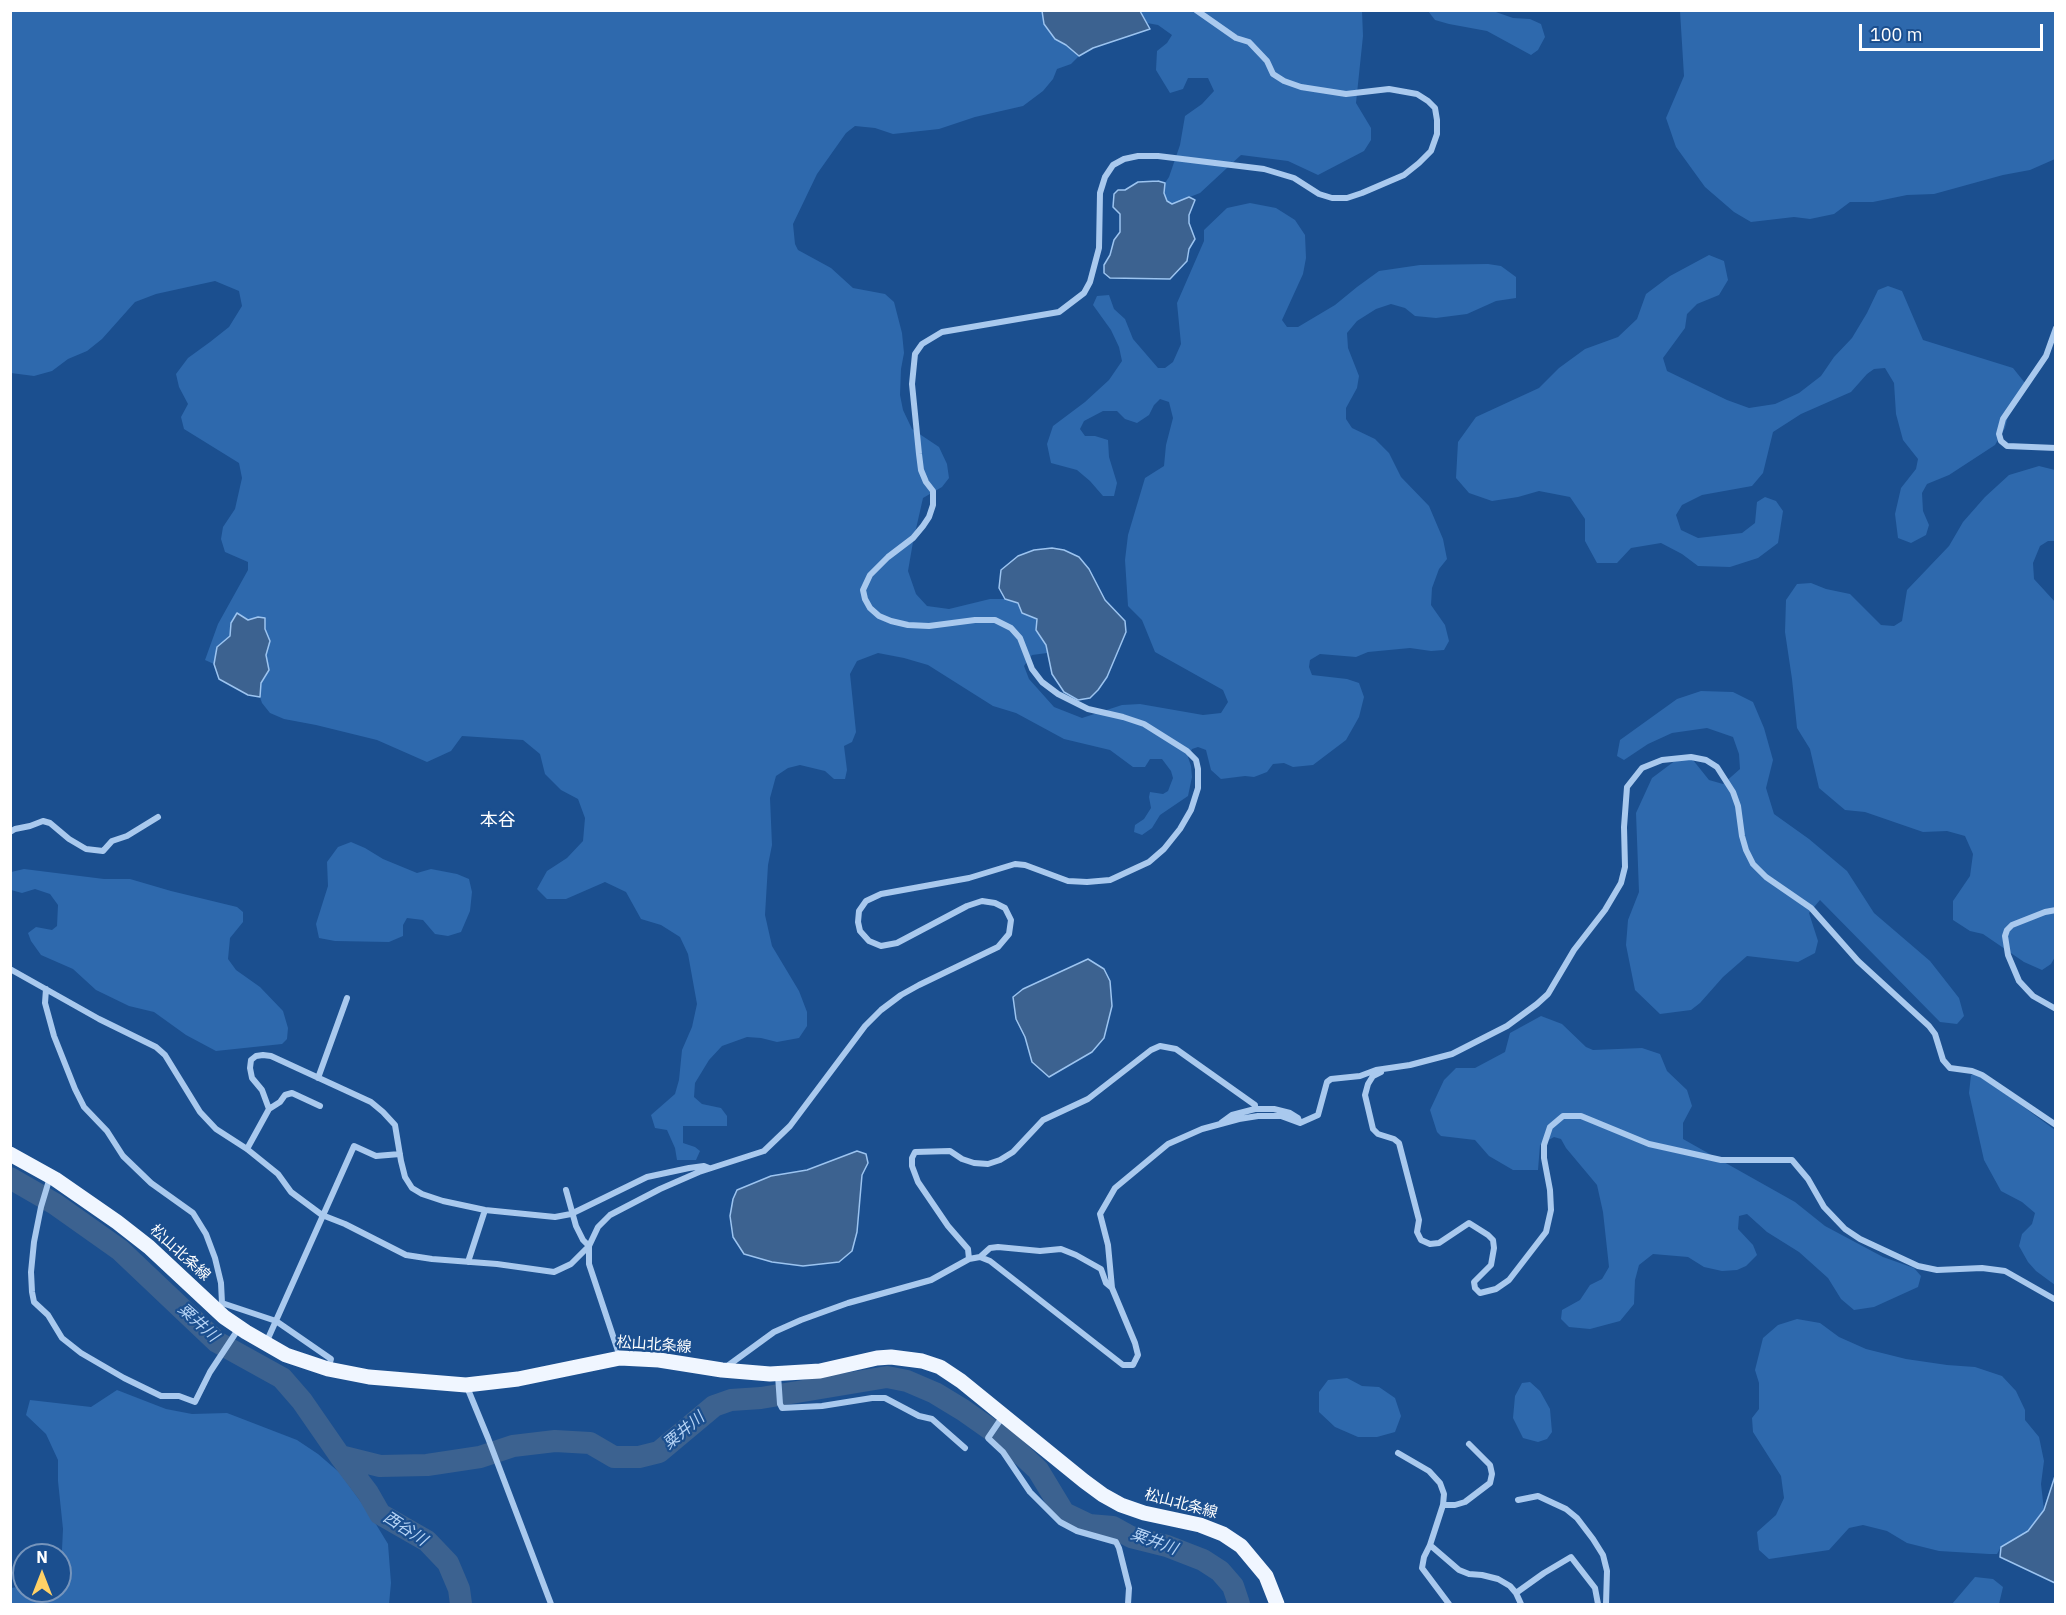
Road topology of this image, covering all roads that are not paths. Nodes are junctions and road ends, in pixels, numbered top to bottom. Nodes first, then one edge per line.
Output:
1 (1196, 10) edge
2 (2055, 328) edge
3 (2055, 448) edge
4 (158, 817) dead end
5 (10, 832) edge
6 (2055, 910) edge
7 (10, 969) edge
8 (46, 989) junction
9 (347, 998) dead end
10 (2055, 1009) edge
11 (1389, 1068) junction
12 (318, 1078) junction
13 (320, 1106) dead end
14 (1255, 1108) junction
15 (269, 1109) junction
16 (1221, 1123) junction
17 (1300, 1123) junction
18 (2055, 1125) edge
19 (247, 1149) junction
20 (10, 1154) edge
21 (400, 1154) junction
22 (710, 1168) junction
23 (647, 1177) junction
24 (48, 1181) junction
25 (567, 1190) dead end
26 (655, 1191) junction
27 (485, 1210) junction
28 (571, 1214) junction
29 (322, 1215) junction
30 (590, 1246) junction
31 (980, 1257) junction
32 (969, 1258) junction
33 (468, 1262) junction
34 (1112, 1288) junction
35 (2055, 1300) edge
36 (219, 1306) junction
37 (276, 1321) junction
38 (237, 1331) junction
39 (266, 1344) junction
40 (620, 1358) junction
41 (328, 1369) junction
42 (722, 1370) junction
43 (778, 1380) junction
44 (466, 1385) junction
45 (1000, 1420) junction
46 (1469, 1444) dead end
47 (965, 1448) dead end
48 (1398, 1453) dead end
49 (1518, 1500) dead end
50 (1443, 1505) junction
51 (1430, 1545) junction
52 (1516, 1593) junction
53 (551, 1605) edge
54 (1128, 1605) edge
55 (1277, 1605) edge
56 (1449, 1605) edge
57 (1521, 1605) edge
58 (1598, 1605) edge
59 (1606, 1605) edge

1 - 22 street
2 - 3 street
4 - 5 street
6 - 10 street
7 - 8 street
8 - 19 street
8 - 36 street
9 - 12 street
11 - 17 street
11 - 18 street
11 - 35 street
12 - 15 street
12 - 21 street
13 - 15 street
14 - 16 street
14 - 17 street
14 - 32 street
15 - 19 street
16 - 17 street
16 - 34 street
19 - 29 street
20 - 24 main road, 松山北条線
21 - 27 street
21 - 29 street
22 - 23 street
22 - 26 street
23 - 26 street
23 - 28 street
24 - 36 main road, 松山北条線
24 - 38 street
25 - 28 street
26 - 30 street
27 - 28 street
27 - 33 street
28 - 30 street
29 - 33 street
29 - 37 street
30 - 33 street
30 - 40 street
31 - 32 street
31 - 34 street
31 - 34 street
32 - 42 street
36 - 37 street
36 - 38 main road, 松山北条線
37 - 39 street
37 - 41 street
38 - 39 main road, 松山北条線
39 - 41 main road, 松山北条線
40 - 42 main road, 松山北条線
40 - 44 main road, 松山北条線
41 - 44 main road, 松山北条線
42 - 43 main road, 松山北条線
43 - 45 main road, 松山北条線
43 - 47 street
44 - 53 street
45 - 54 street
45 - 55 main road, 松山北条線
46 - 50 street
48 - 50 street
49 - 59 street
50 - 51 street
51 - 52 street
51 - 56 street
52 - 57 street
52 - 58 street

